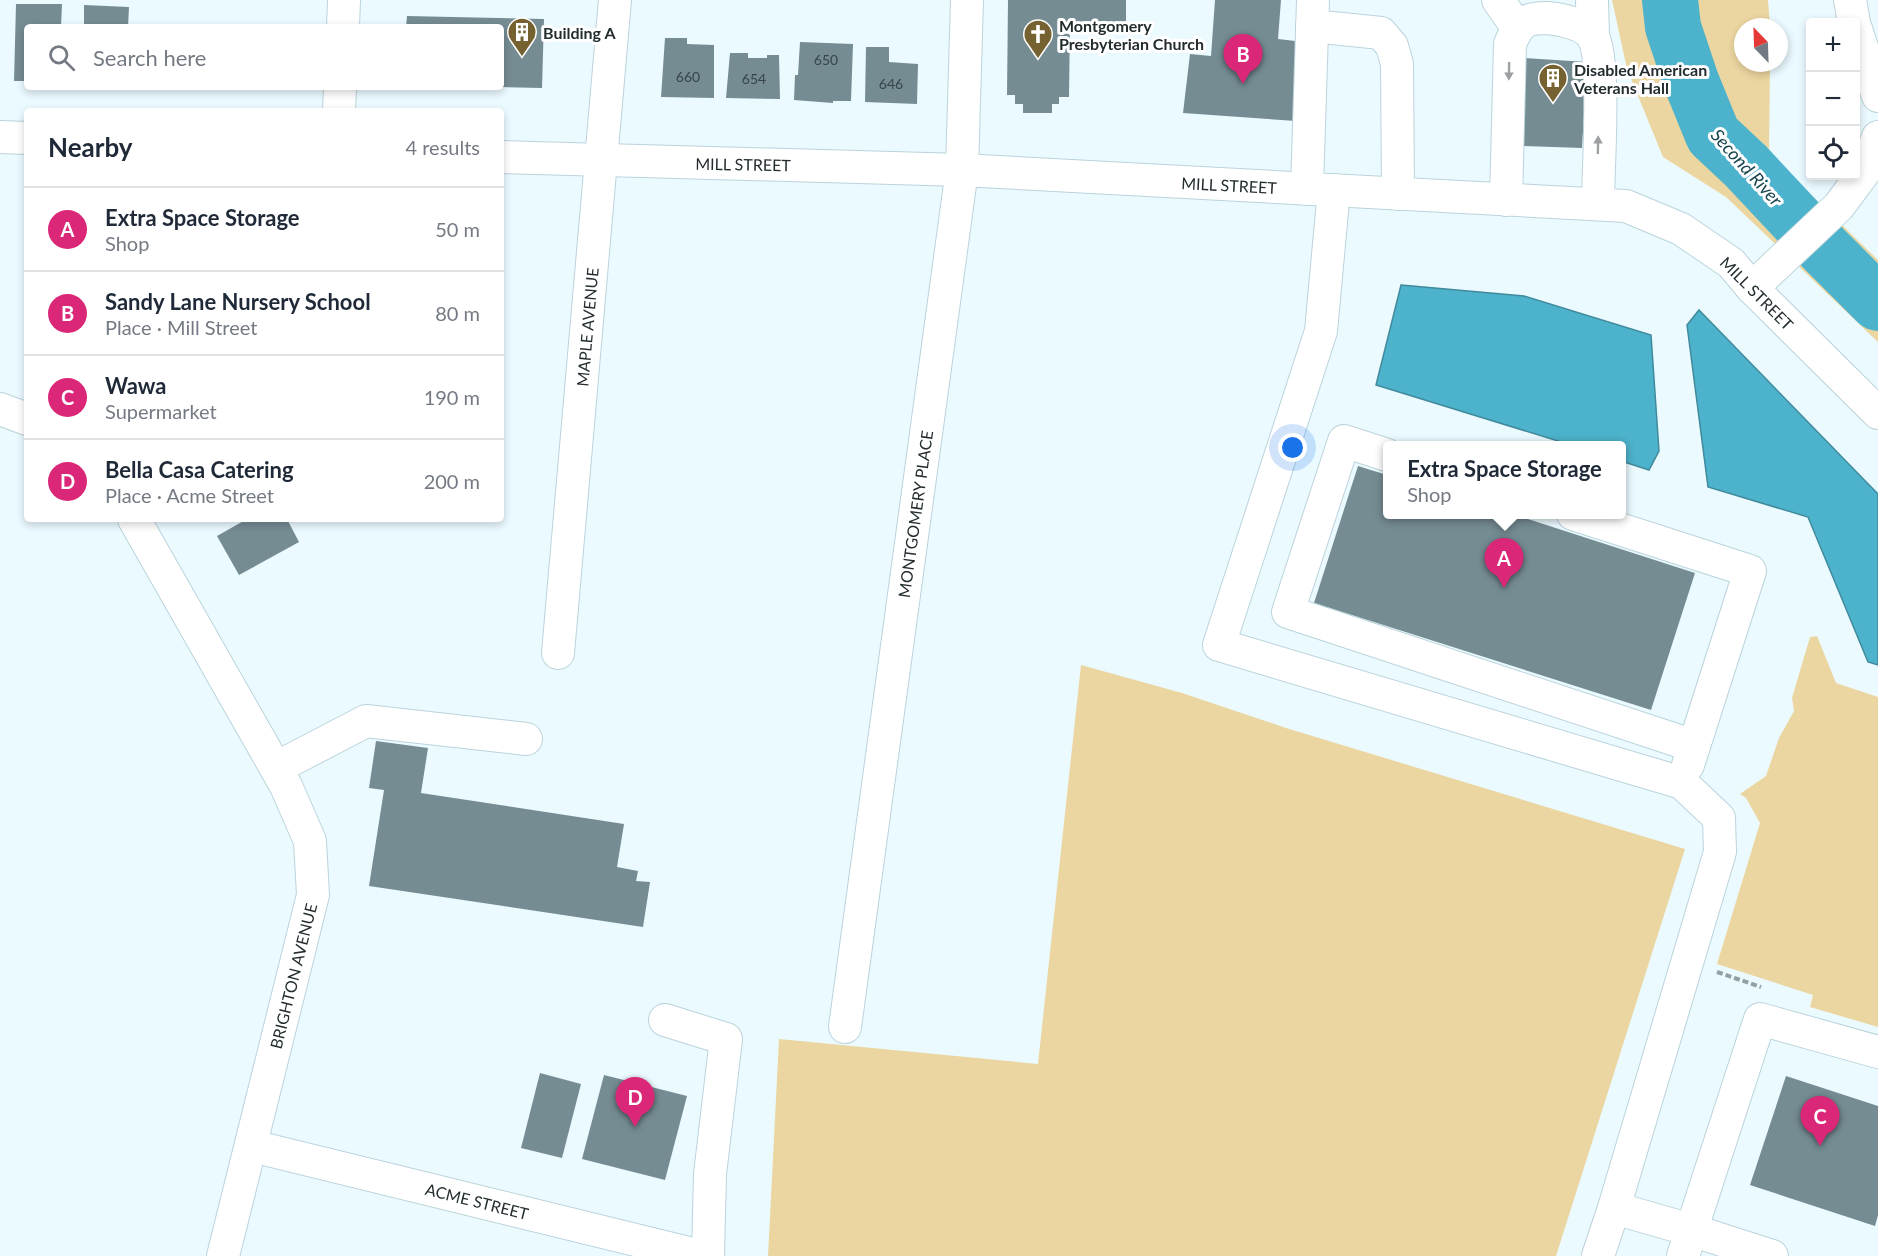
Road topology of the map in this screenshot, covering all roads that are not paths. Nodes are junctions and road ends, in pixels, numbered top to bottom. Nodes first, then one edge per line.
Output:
1 (344, 0) edge
2 (615, 0) edge
3 (967, 0) edge
4 (1498, 0) edge
5 (1592, 0) edge
6 (1850, 0) edge
7 (1313, 13) edge
8 (1853, 18) edge
9 (343, 24) edge
10 (1517, 27) junction
11 (1593, 37) junction
12 (1860, 41) edge
13 (340, 90) edge
14 (1878, 96) edge
15 (339, 108) edge
16 (0, 137) edge
17 (1878, 137) edge
18 (24, 138) edge
19 (504, 157) edge
20 (601, 161) junction
21 (962, 170) junction
22 (1320, 190) junction
23 (1398, 194) junction
24 (1506, 200) junction
25 (1598, 203) junction
26 (1752, 288) junction
27 (0, 409) edge
28 (1878, 413) edge
29 (24, 417) edge
30 (1383, 454) edge
31 (1589, 519) edge
32 (136, 522) edge
33 (558, 653) dead end
34 (526, 739) dead end
35 (1694, 746) junction
36 (276, 768) junction
37 (1682, 783) junction
38 (665, 1020) dead end
39 (845, 1027) dead end
40 (1878, 1052) edge
41 (252, 1146) junction
42 (1614, 1208) junction
43 (1687, 1243) edge
44 (223, 1256) edge
45 (701, 1256) edge
46 (708, 1256) edge
47 (1598, 1256) edge
48 (1772, 1256) edge

1 - 9 street
2 - 20 street, MAPLE AVENUE
3 - 21 street, MONTGOMERY PLACE
4 - 10 street
5 - 11 street
6 - 8 street
7 - 22 street
7 - 23 street
10 - 11 street
10 -> 24 street
25 -> 11 street
12 - 14 street
13 - 15 street
16 - 18 street
17 - 26 street
19 - 20 street, MILL STREET
20 - 21 street, MILL STREET
20 - 33 street, MAPLE AVENUE
21 - 22 street, MILL STREET
21 - 39 street, MONTGOMERY PLACE
22 - 23 street, MILL STREET
22 - 37 street
23 - 24 street, MILL STREET
24 - 25 street, MILL STREET
25 - 26 street, MILL STREET
26 - 28 street, MILL STREET
27 - 29 street
30 - 35 street
31 - 35 street
32 - 36 street, BRIGHTON AVENUE
34 - 36 street
35 - 37 street
36 - 41 street, BRIGHTON AVENUE
37 - 42 street
38 - 46 street
40 - 43 street
41 - 44 street, BRIGHTON AVENUE
41 - 45 street, ACME STREET
42 - 43 street
42 - 47 street
43 - 48 street

